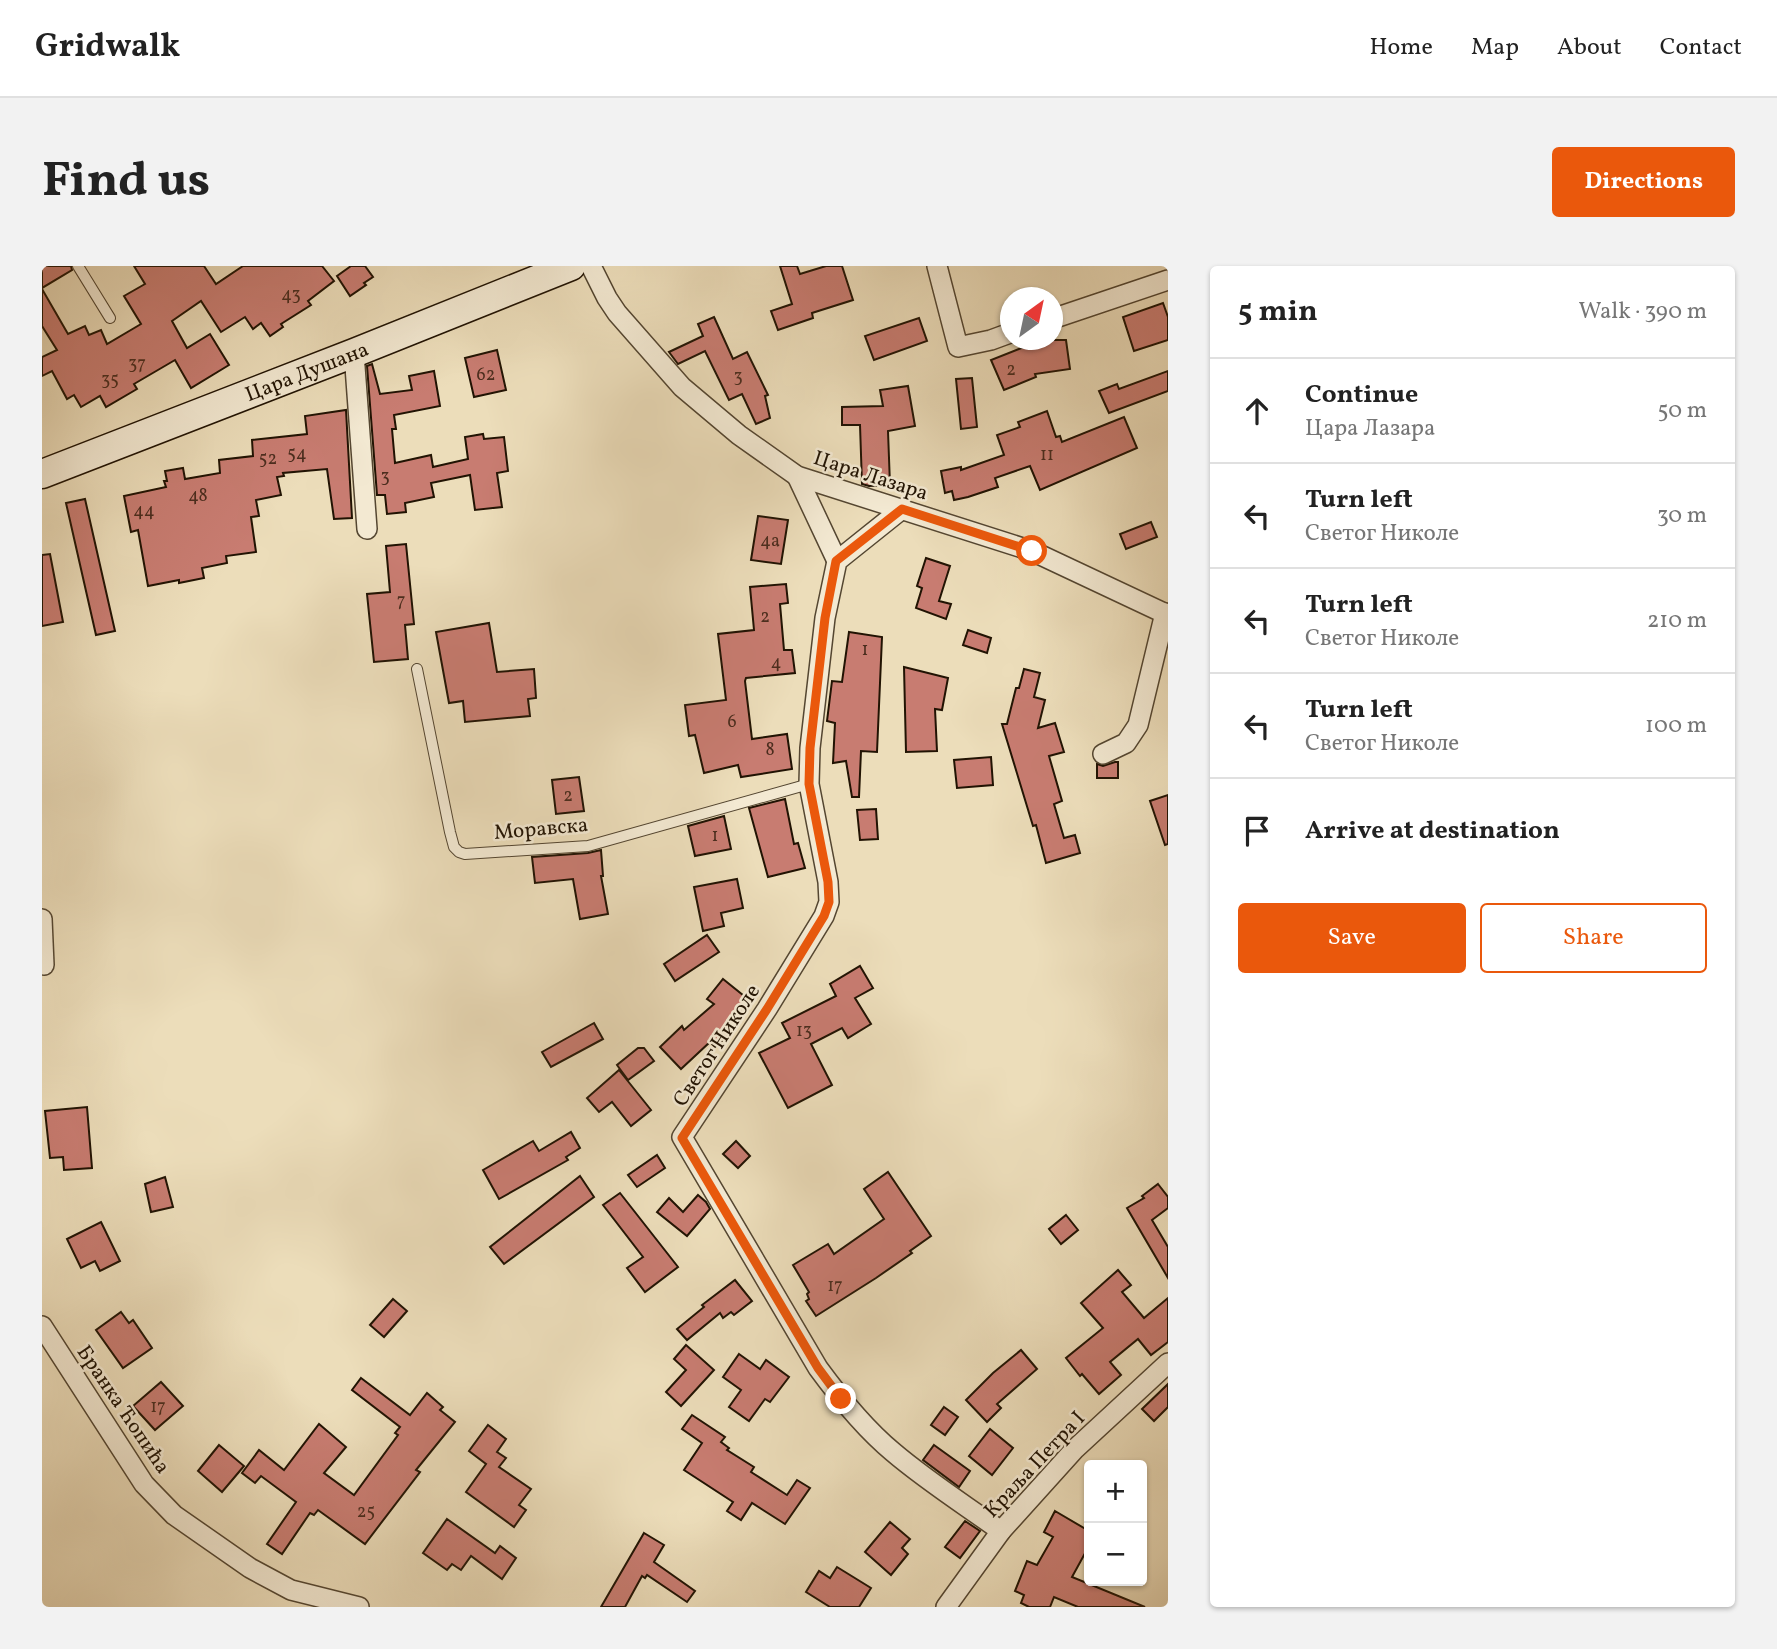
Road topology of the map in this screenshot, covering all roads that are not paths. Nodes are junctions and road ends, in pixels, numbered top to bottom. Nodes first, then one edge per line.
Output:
1 (78, 266) edge
2 (571, 266) edge
3 (591, 266) edge
4 (937, 266) edge
5 (1168, 280) edge
6 (1063, 315) edge
7 (110, 318) dead end
8 (1000, 337) edge
9 (354, 353) junction
10 (42, 474) edge
11 (797, 476) junction
12 (902, 509) junction
13 (367, 529) dead end
14 (836, 561) junction
15 (1166, 614) edge
16 (417, 668) dead end
17 (1103, 754) dead end
18 (809, 784) junction
19 (42, 919) edge
20 (44, 965) edge
21 (42, 1326) edge
22 (1168, 1363) edge
23 (1002, 1531) junction
24 (359, 1607) edge
25 (946, 1607) edge

1 - 7 lane
2 - 9 main road, Цара Душана
3 - 11 street, Цара Лазара
4 - 8 street
5 - 6 street
9 - 10 main road, Цара Душана
9 - 13 street
11 - 12 street, Цара Лазара
11 - 14 street
12 - 14 street
12 - 15 street, Цара Лазара
14 - 18 street, Светог Николе
15 - 17 street
16 - 18 lane, Моравска
18 - 23 street, Светог Николе
19 - 20 street
21 - 24 street, Бранка Ћопића
22 - 23 street, Краља Петра I
23 - 25 street, Краља Петра I

